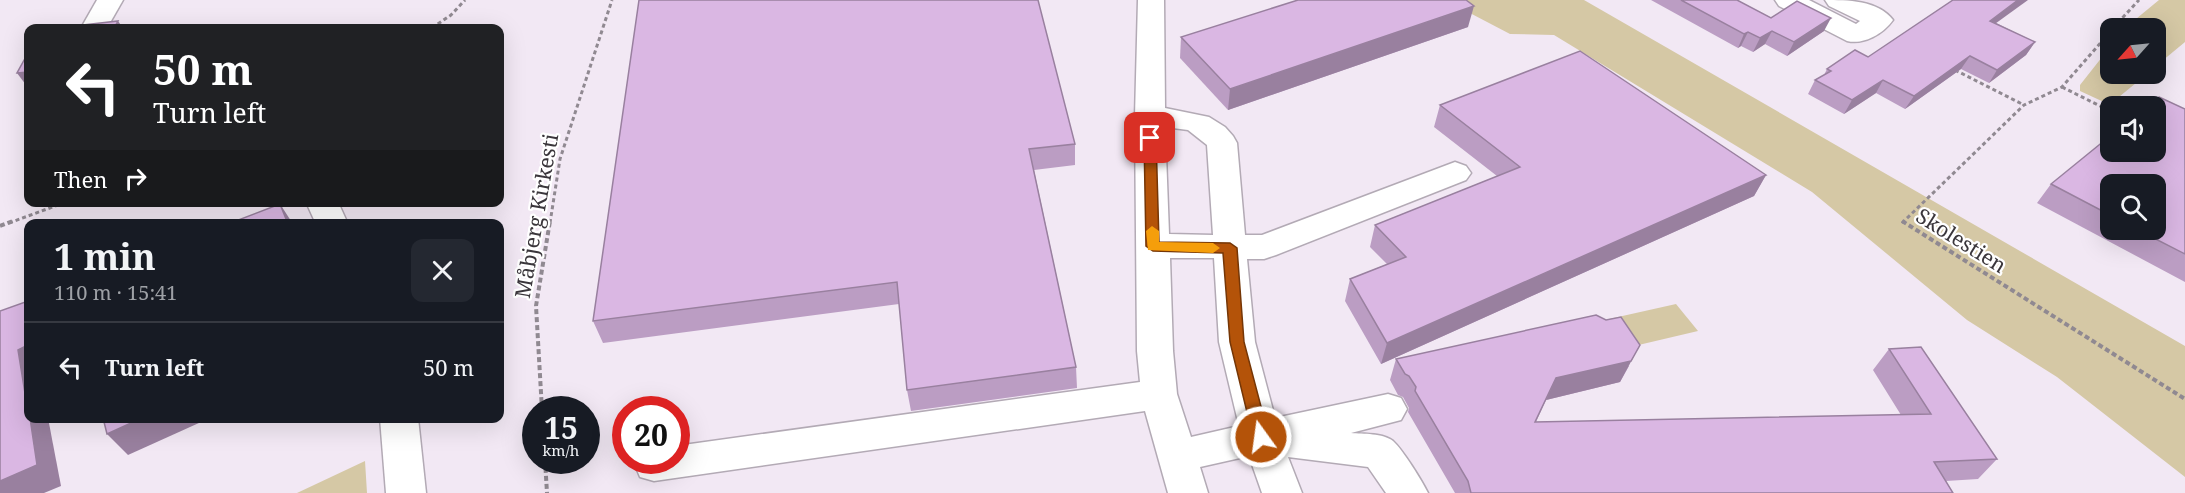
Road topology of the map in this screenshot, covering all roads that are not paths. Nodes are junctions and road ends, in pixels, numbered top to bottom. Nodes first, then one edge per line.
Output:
1 (110, 0) edge
2 (1151, 0) edge
3 (1788, 0) edge
4 (1838, 0) edge
5 (96, 24) edge
6 (1150, 116) junction
7 (1455, 173) dead end
8 (1153, 246) junction
9 (1230, 248) junction
10 (1159, 394) junction
11 (1388, 409) dead end
12 (399, 423) edge
13 (1261, 437) junction
14 (1177, 456) junction
15 (690, 460) edge
16 (406, 493) edge
17 (1188, 493) edge
18 (1282, 493) edge
19 (1408, 493) edge

1 - 5 street
2 - 6 street
3 - 4 street
6 - 8 street
6 - 9 street
7 - 9 street
8 - 9 street
8 - 10 street
9 - 13 street
10 - 14 street
10 - 15 street
11 - 13 street
12 - 16 street
13 - 14 street
13 - 18 street
13 - 19 street
14 - 17 street

